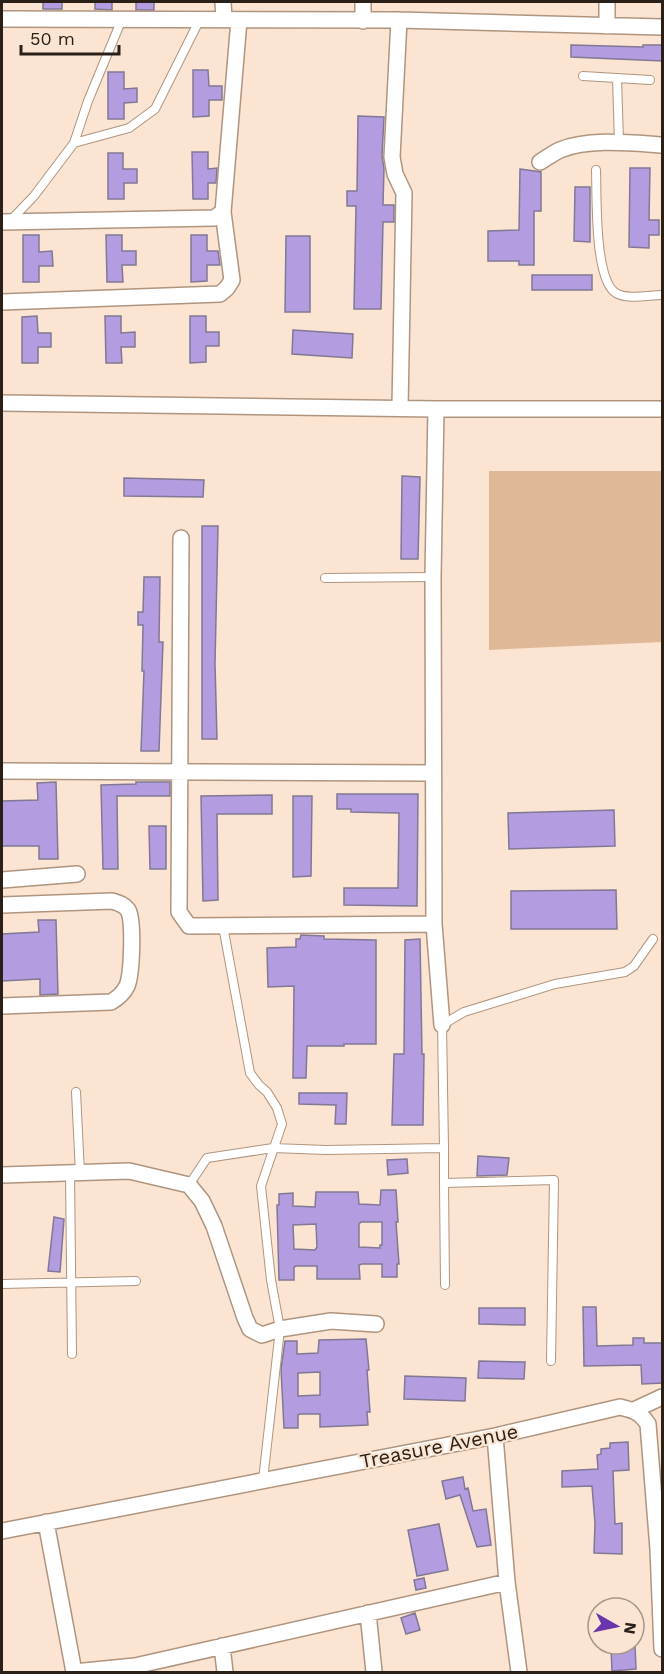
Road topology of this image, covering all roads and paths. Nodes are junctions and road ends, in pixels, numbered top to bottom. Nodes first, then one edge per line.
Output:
1 (223, 2) edge
2 (363, 2) edge
3 (607, 2) edge
4 (2, 19) edge
5 (122, 19) junction
6 (200, 19) junction
7 (231, 19) junction
8 (399, 20) junction
9 (363, 21) junction
10 (607, 26) junction
11 (663, 27) edge
12 (582, 76) dead end
13 (617, 78) junction
14 (650, 80) dead end
15 (619, 142) junction
16 (74, 143) junction
17 (663, 145) edge
18 (540, 162) dead end
19 (596, 170) dead end
20 (223, 212) junction
21 (5, 222) edge
22 (663, 295) edge
23 (2, 302) edge
24 (2, 404) edge
25 (400, 408) junction
26 (436, 409) junction
27 (663, 409) edge
28 (181, 538) dead end
29 (433, 577) junction
30 (325, 578) dead end
31 (2, 771) edge
32 (179, 772) junction
33 (433, 773) junction
34 (77, 873) dead end
35 (2, 880) edge
36 (2, 905) edge
37 (434, 924) junction
38 (224, 926) junction
39 (653, 939) dead end
40 (2, 1006) edge
41 (442, 1024) junction
42 (76, 1092) dead end
43 (273, 1148) junction
44 (444, 1148) junction
45 (75, 1173) junction
46 (2, 1175) edge
47 (444, 1183) junction
48 (189, 1185) junction
49 (136, 1281) dead end
50 (71, 1283) junction
51 (2, 1284) edge
52 (445, 1285) dead end
53 (376, 1324) dead end
54 (280, 1329) junction
55 (72, 1354) dead end
56 (551, 1361) dead end
57 (663, 1397) edge
58 (634, 1410) junction
59 (495, 1436) junction
60 (263, 1480) junction
61 (45, 1522) junction
62 (2, 1531) edge
63 (507, 1582) junction
64 (368, 1613) junction
65 (222, 1646) junction
66 (663, 1650) edge
67 (74, 1672) edge
68 (225, 1672) edge
69 (374, 1672) edge
70 (519, 1672) edge

1 - 7 street
2 - 9 street
3 - 10 street
4 - 5 street
5 - 6 street
5 - 16 lane
6 - 7 street
6 - 16 lane
7 - 9 street
7 - 20 street
8 - 9 street
8 - 10 street
8 - 25 street
10 - 11 street
12 - 13 lane
13 - 14 lane
13 - 15 lane
15 - 17 street
15 - 18 street
16 - 21 lane
19 - 22 lane
20 - 21 street
20 - 23 street
24 - 25 street
25 - 26 street
26 - 27 street
26 - 29 street
28 - 32 street
29 - 30 lane
29 - 33 street
31 - 32 street
32 - 33 street
32 - 38 street
33 - 37 street
34 - 35 street
36 - 40 street
37 - 38 street
37 - 41 street
38 - 43 lane
39 - 41 lane
41 - 44 lane
42 - 45 lane
43 - 44 lane
43 - 48 lane
43 - 54 lane
44 - 47 lane
45 - 46 street
45 - 48 street
45 - 50 lane
47 - 52 lane
47 - 56 lane
48 - 54 street
49 - 50 lane
50 - 51 lane
50 - 55 lane
53 - 54 street
54 - 60 lane
57 - 58 street
58 - 59 street, Treasure Avenue
58 - 66 street
59 - 60 street, Treasure Avenue
59 - 63 street
60 - 61 street, Treasure Avenue
61 - 62 street, Treasure Avenue
61 - 67 street
63 - 64 street
63 - 70 street
64 - 65 street
64 - 69 street
65 - 67 street
65 - 68 street

